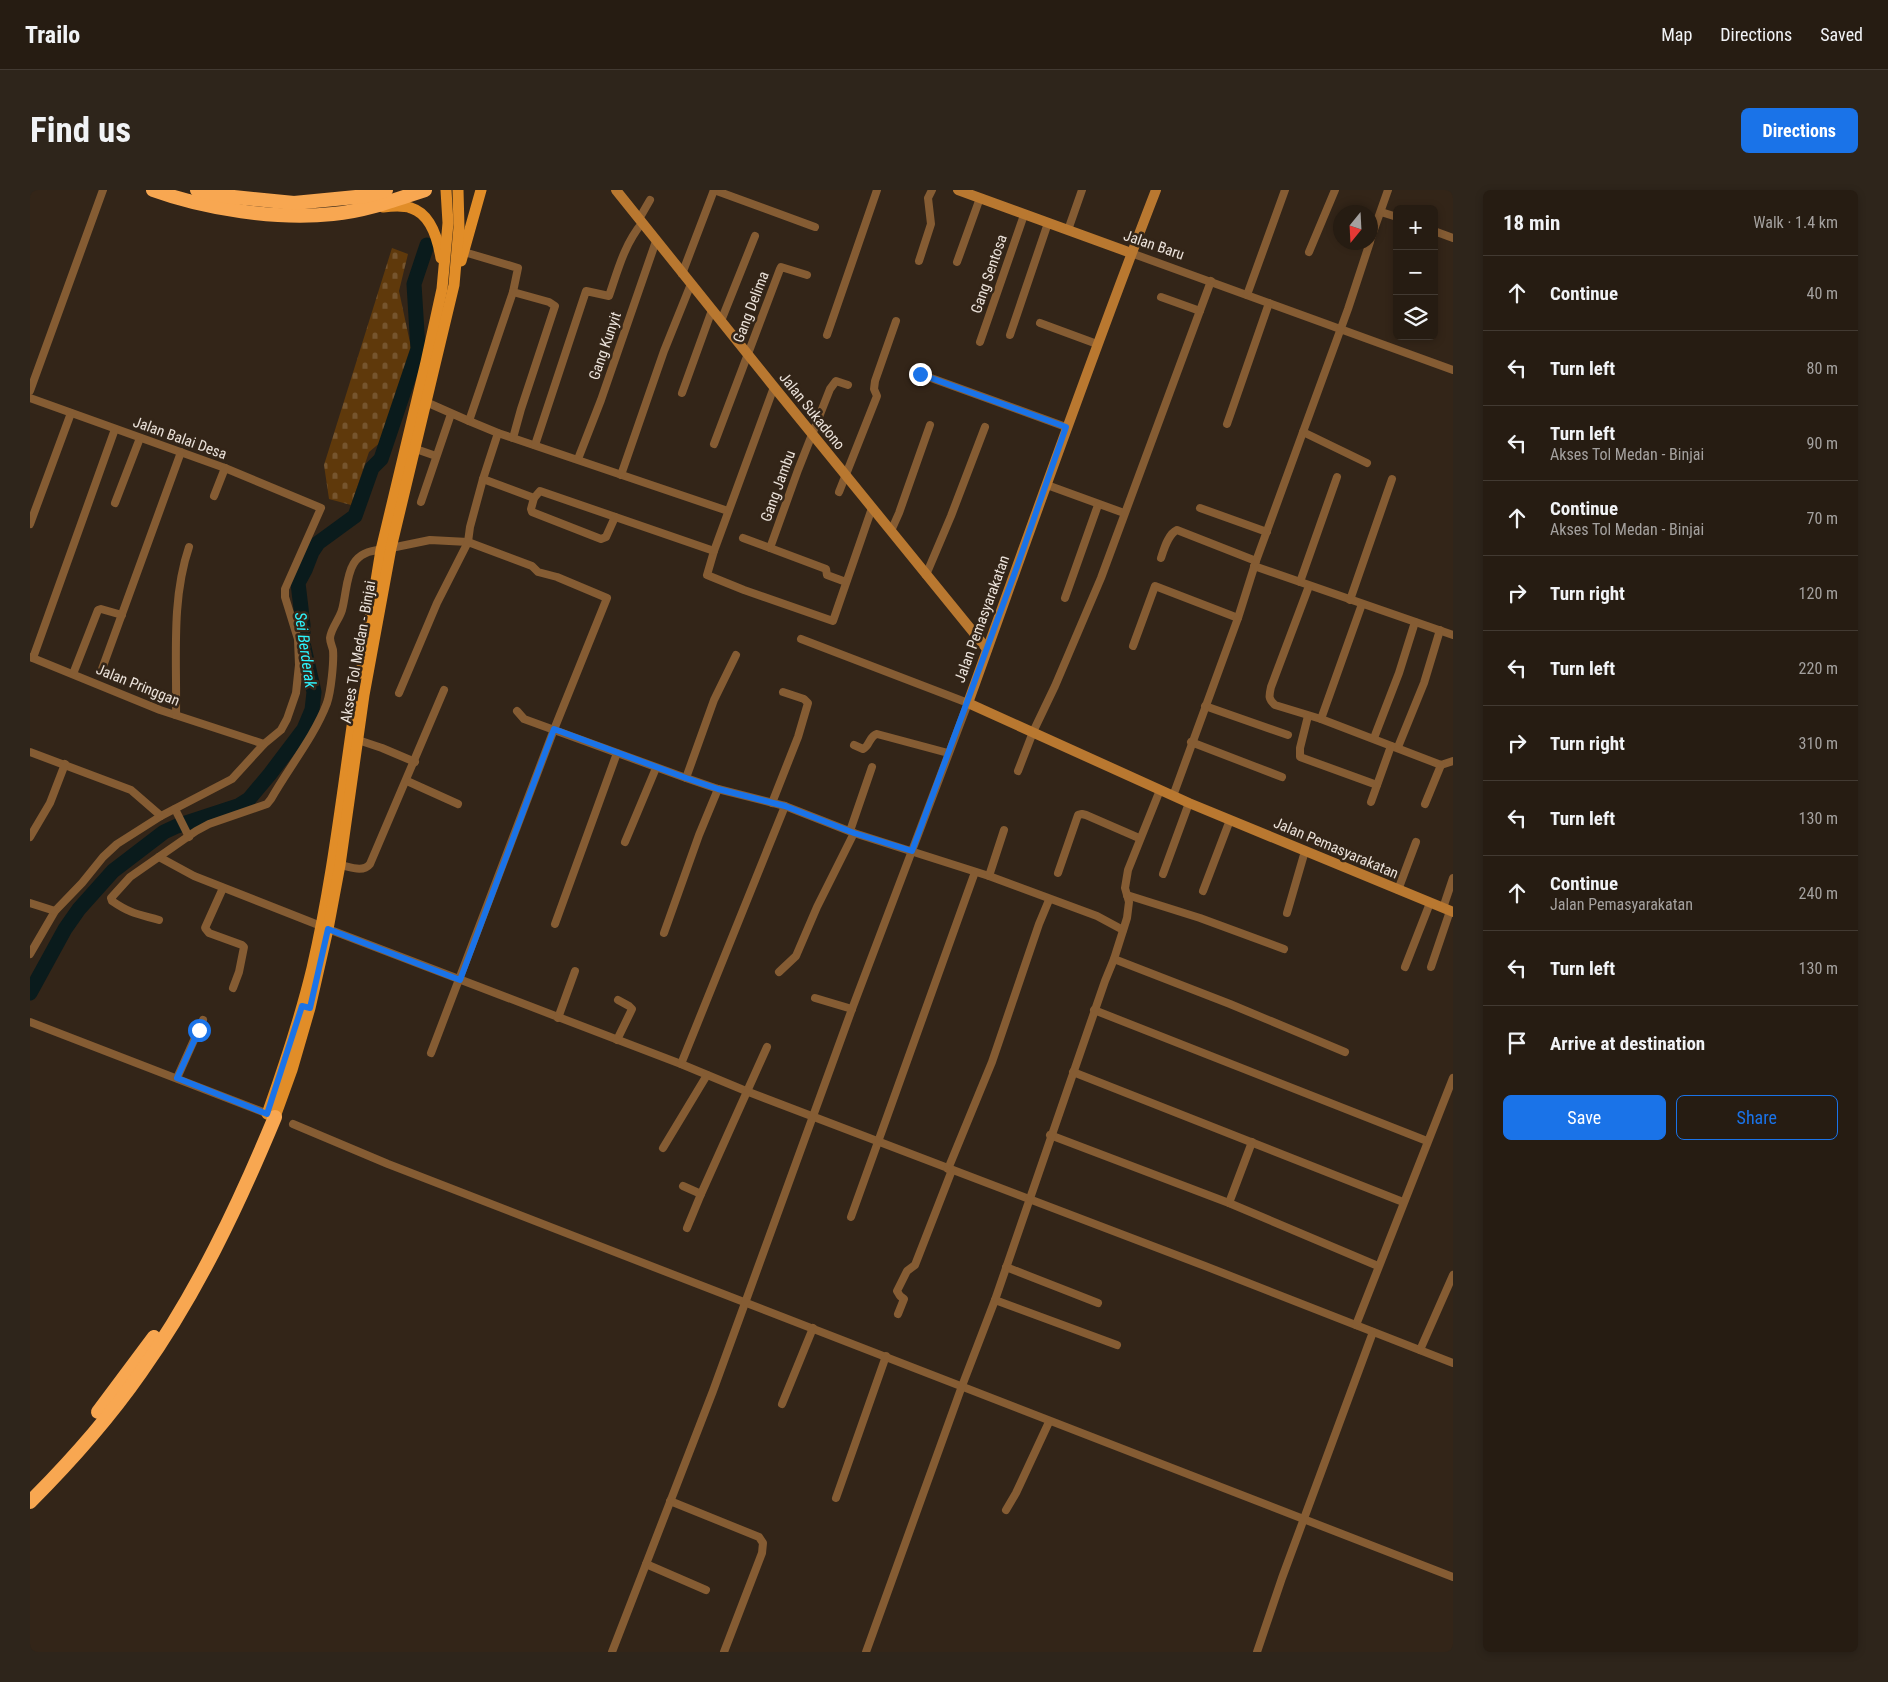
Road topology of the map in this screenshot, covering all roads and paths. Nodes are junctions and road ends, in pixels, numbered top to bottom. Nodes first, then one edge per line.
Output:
1 (103, 190) edge
2 (152, 190) edge
3 (197, 190) edge
4 (386, 190) edge
5 (425, 190) edge
6 (446, 190) edge
7 (458, 190) edge
8 (481, 190) edge
9 (616, 190) edge
10 (714, 190) edge
11 (877, 190) edge
12 (932, 190) edge
13 (958, 190) edge
14 (1082, 190) edge
15 (1156, 190) edge
16 (1285, 190) edge
17 (1335, 190) edge
18 (1388, 190) edge
19 (980, 198) junction
20 (650, 200) dead end
21 (374, 207) junction
22 (1380, 212) junction
23 (1024, 215) junction
24 (1393, 216) edge
25 (1378, 218) edge
26 (640, 221) junction
27 (1048, 223) junction
28 (815, 227) dead end
29 (1068, 230) junction
30 (1438, 233) edge
31 (755, 236) dead end
32 (1453, 238) edge
33 (656, 241) junction
34 (1367, 250) edge
35 (464, 252) junction
36 (1309, 252) dead end
37 (1132, 253) junction
38 (919, 261) dead end
39 (958, 262) dead end
40 (444, 272) junction
41 (682, 274) junction
42 (807, 275) dead end
43 (1211, 281) junction
44 (691, 284) junction
45 (454, 285) junction
46 (513, 292) junction
47 (1247, 295) junction
48 (1161, 297) dead end
49 (1269, 303) junction
50 (712, 310) junction
51 (1200, 311) junction
52 (721, 321) junction
53 (896, 321) dead end
54 (1040, 324) dead end
55 (1341, 328) junction
56 (1010, 334) dead end
57 (827, 335) dead end
58 (980, 342) dead end
59 (1097, 344) junction
60 (747, 354) junction
61 (1453, 370) edge
62 (920, 374) dead end
63 (848, 385) dead end
64 (774, 387) junction
65 (30, 391) edge
66 (682, 393) dead end
67 (30, 398) edge
68 (426, 402) junction
69 (71, 413) junction
70 (451, 414) junction
71 (469, 421) junction
72 (1227, 424) dead end
73 (930, 425) dead end
74 (1066, 427) junction
75 (985, 428) dead end
76 (115, 429) junction
77 (1303, 432) junction
78 (498, 433) junction
79 (812, 434) junction
80 (140, 438) junction
81 (513, 438) junction
82 (714, 444) dead end
83 (535, 445) junction
84 (411, 447) junction
85 (180, 452) junction
86 (436, 456) junction
87 (578, 459) junction
88 (1367, 463) dead end
89 (225, 468) junction
90 (621, 475) junction
91 (846, 475) junction
92 (1337, 478) dead end
93 (484, 479) junction
94 (1392, 479) dead end
95 (1047, 485) junction
96 (839, 492) dead end
97 (214, 496) dead end
98 (534, 498) junction
99 (421, 502) dead end
100 (115, 503) dead end
101 (1098, 505) junction
102 (872, 508) junction
103 (1200, 508) dead end
104 (728, 511) junction
105 (1124, 513) junction
106 (615, 517) junction
107 (30, 524) edge
108 (891, 530) junction
109 (1267, 532) junction
110 (743, 538) dead end
111 (468, 542) junction
112 (189, 547) dead end
113 (770, 548) junction
114 (386, 549) junction
115 (714, 552) junction
116 (1160, 558) dead end
117 (1255, 563) junction
118 (926, 575) junction
119 (846, 582) junction
120 (1300, 582) junction
121 (1309, 586) junction
122 (1065, 598) dead end
123 (1350, 600) junction
124 (1362, 604) junction
125 (122, 615) junction
126 (1238, 618) junction
127 (1415, 622) junction
128 (1440, 630) junction
129 (1453, 634) edge
130 (801, 639) dead end
131 (1133, 646) dead end
132 (987, 649) junction
133 (736, 655) dead end
134 (32, 657) edge
135 (102, 670) dead end
136 (73, 674) junction
137 (444, 690) dead end
138 (783, 692) dead end
139 (398, 693) dead end
140 (968, 703) junction
141 (1205, 706) junction
142 (517, 711) dead end
143 (176, 715) junction
144 (1308, 716) junction
145 (1320, 719) junction
146 (554, 729) junction
147 (1033, 732) junction
148 (1288, 735) dead end
149 (1374, 738) junction
150 (358, 740) junction
151 (1192, 742) junction
152 (264, 744) junction
153 (854, 746) dead end
154 (1394, 746) junction
155 (30, 752) edge
156 (617, 753) junction
157 (948, 753) junction
158 (1453, 761) edge
159 (415, 762) junction
160 (65, 764) junction
161 (1441, 765) junction
162 (872, 767) dead end
163 (656, 768) junction
164 (1018, 771) dead end
165 (1282, 777) dead end
166 (686, 778) junction
167 (407, 781) junction
168 (1377, 785) junction
169 (718, 789) junction
170 (1160, 790) junction
171 (1173, 796) junction
172 (1370, 802) dead end
173 (345, 803) junction
174 (772, 803) junction
175 (1189, 803) junction
176 (458, 804) dead end
177 (1425, 804) dead end
178 (785, 806) junction
179 (176, 811) junction
180 (161, 816) junction
181 (1230, 820) junction
182 (1004, 830) dead end
183 (852, 832) junction
184 (188, 834) junction
185 (30, 837) edge
186 (1139, 838) junction
187 (624, 842) dead end
188 (1416, 842) dead end
189 (912, 851) junction
190 (1305, 851) junction
191 (159, 857) junction
192 (340, 865) junction
193 (975, 872) junction
194 (1058, 873) dead end
195 (1163, 874) dead end
196 (989, 876) junction
197 (1453, 878) edge
198 (223, 888) junction
199 (1398, 890) junction
200 (1203, 891) dead end
201 (1127, 895) junction
202 (1050, 900) junction
203 (30, 903) edge
204 (1430, 904) junction
205 (1448, 910) edge
206 (55, 911) junction
207 (1287, 913) dead end
208 (159, 920) dead end
209 (555, 924) dead end
210 (324, 927) junction
211 (1123, 930) junction
212 (664, 932) dead end
213 (1284, 949) dead end
214 (30, 954) edge
215 (1114, 959) junction
216 (1405, 967) dead end
217 (1431, 967) dead end
218 (575, 971) dead end
219 (779, 972) dead end
220 (460, 980) junction
221 (233, 988) dead end
222 (815, 998) dead end
223 (618, 1000) dead end
224 (852, 1009) junction
225 (1094, 1010) junction
226 (558, 1018) junction
227 (203, 1020) dead end
228 (30, 1022) edge
229 (618, 1040) junction
230 (767, 1047) dead end
231 (1344, 1052) dead end
232 (431, 1053) dead end
233 (681, 1064) junction
234 (1073, 1072) junction
235 (708, 1075) junction
236 (177, 1078) junction
237 (1453, 1078) edge
238 (746, 1092) junction
239 (271, 1115) junction
240 (813, 1116) junction
241 (293, 1124) dead end
242 (1050, 1135) junction
243 (877, 1141) junction
244 (1427, 1141) junction
245 (1252, 1142) junction
246 (663, 1148) dead end
247 (950, 1169) junction
248 (683, 1186) dead end
249 (701, 1194) junction
250 (1029, 1199) junction
251 (1403, 1202) junction
252 (1229, 1204) junction
253 (851, 1218) dead end
254 (686, 1228) dead end
255 (1378, 1266) junction
256 (1006, 1267) junction
257 (1453, 1275) edge
258 (995, 1300) junction
259 (744, 1302) junction
260 (1098, 1303) dead end
261 (898, 1314) dead end
262 (1356, 1325) junction
263 (813, 1328) junction
264 (1373, 1332) junction
265 (1117, 1345) dead end
266 (1420, 1350) junction
267 (886, 1356) junction
268 (1453, 1363) edge
269 (962, 1386) junction
270 (782, 1404) dead end
271 (1049, 1422) junction
272 (30, 1490) edge
273 (836, 1498) dead end
274 (670, 1501) junction
275 (30, 1502) edge
276 (1006, 1510) dead end
277 (1304, 1520) junction
278 (646, 1564) junction
279 (1453, 1577) edge
280 (706, 1590) dead end
281 (612, 1652) edge
282 (724, 1652) edge
283 (866, 1652) edge
284 (1257, 1652) edge

1 - 65 street
2 - 21 highway
3 - 4 highway
5 - 21 highway
6 - 40 main road, Akses Tol Medan - Binjai
7 - 45 main road, Akses Tol Medan - Binjai
8 - 35 main road
9 - 26 street, Jalan Sukadono
10 - 28 street
10 - 41 street
11 - 57 street
12 - 38 street
13 - 19 street, Jalan Baru
14 - 29 street
15 - 37 street, Jalan Pemasyarakatan
16 - 47 street
17 - 36 street
18 - 22 street
19 - 23 street, Jalan Baru
19 - 39 street
20 - 26 street
21 - 40 main road
22 - 24 street
22 - 25 street
23 - 27 street, Jalan Baru
23 - 58 street, Gang Sentosa
26 - 33 street, Jalan Sukadono
26 - 83 street
27 - 29 street, Jalan Baru
27 - 56 street
29 - 37 street, Jalan Baru
30 - 32 street
31 - 52 street
33 - 41 street, Jalan Sukadono
33 - 87 street, Gang Kunyit
34 - 55 street
35 - 45 main road
35 - 46 street
37 - 43 street, Jalan Baru
37 - 59 street, Jalan Pemasyarakatan
40 - 84 main road, Akses Tol Medan - Binjai
41 - 44 street, Jalan Sukadono
42 - 60 street, Gang Delima
43 - 47 street, Jalan Baru
43 - 51 street
44 - 50 street, Jalan Sukadono
44 - 90 street
45 - 68 main road, Akses Tol Medan - Binjai
46 - 71 street
46 - 81 street
47 - 49 street, Jalan Baru
48 - 51 street
49 - 55 street, Jalan Baru
49 - 72 street
50 - 52 street, Jalan Sukadono
50 - 66 street
51 - 105 street
52 - 60 street, Jalan Sukadono
53 - 91 street
54 - 59 street
55 - 61 street, Jalan Baru
55 - 77 street
59 - 74 street, Jalan Pemasyarakatan
60 - 64 street, Jalan Sukadono
60 - 82 street
62 - 74 street
63 - 79 street, Gang Jambu
64 - 79 street, Jalan Sukadono
64 - 104 street
67 - 69 street, Jalan Balai Desa
68 - 70 street
68 - 84 main road, Akses Tol Medan - Binjai
69 - 76 street, Jalan Balai Desa
69 - 107 street
70 - 71 street
70 - 86 street
71 - 78 street
73 - 108 street
74 - 95 street, Jalan Pemasyarakatan
75 - 118 street
76 - 80 street, Jalan Balai Desa
76 - 134 street
77 - 88 street
77 - 109 street
78 - 81 street
78 - 93 street
79 - 91 street, Jalan Sukadono
79 - 113 street, Gang Jambu
80 - 85 street, Jalan Balai Desa
80 - 100 street
81 - 83 street
83 - 87 street
84 - 86 street
84 - 114 main road, Akses Tol Medan - Binjai
85 - 89 street, Jalan Balai Desa
85 - 125 street
86 - 99 street
87 - 90 street
89 - 97 street
89 - 152 street, Jalan Balai Desa
90 - 104 street
91 - 96 street
91 - 102 street, Jalan Sukadono
92 - 120 street
93 - 98 street
93 - 111 street
94 - 123 street
95 - 101 street
95 - 132 street, Jalan Pemasyarakatan
98 - 106 street
98 - 106 street
101 - 105 street
101 - 122 street
102 - 108 street, Jalan Sukadono
102 - 119 street
103 - 109 street
104 - 115 street
105 - 147 street
106 - 115 street
108 - 118 street, Jalan Sukadono
109 - 117 street
110 - 113 street
111 - 114 street
111 - 139 street
111 - 146 street
112 - 143 street
113 - 119 street
114 - 150 main road, Akses Tol Medan - Binjai
114 - 173 main road, Akses Tol Medan - Binjai
114 - 184 street
115 - 119 street
116 - 117 street
117 - 120 street
117 - 126 street
118 - 132 street, Jalan Sukadono
120 - 121 street
121 - 123 street
121 - 144 street
123 - 124 street
124 - 127 street
124 - 145 street
125 - 135 street
125 - 136 street
126 - 131 street
126 - 141 street
127 - 128 street
127 - 149 street
128 - 129 street
128 - 154 street
130 - 140 street
132 - 140 street, Jalan Pemasyarakatan
133 - 166 street
134 - 136 street, Jalan Pringgan
136 - 143 street, Jalan Pringgan
137 - 159 street
138 - 174 street
140 - 147 street, Jalan Pemasyarakatan
140 - 157 street
141 - 148 street
141 - 151 street
142 - 146 street
143 - 152 street, Jalan Pringgan
144 - 145 street
144 - 168 street
145 - 149 street
146 - 156 street
146 - 220 street
147 - 164 street
147 - 170 street, Jalan Pemasyarakatan
149 - 154 street
150 - 159 street
150 - 173 main road, Akses Tol Medan - Binjai
151 - 165 street
151 - 171 street
152 - 179 street
153 - 157 street
154 - 161 street
154 - 168 street
155 - 160 street
156 - 163 street
156 - 209 street
157 - 189 street
158 - 161 street
159 - 167 street
160 - 180 street
160 - 185 street
161 - 177 street
162 - 183 street
163 - 166 street
163 - 187 street
166 - 169 street
167 - 176 street
167 - 192 street
168 - 172 street
169 - 174 street
169 - 212 street
170 - 171 street, Jalan Pemasyarakatan
170 - 186 street
171 - 175 street, Jalan Pemasyarakatan
173 - 192 main road, Akses Tol Medan - Binjai
173 - 210 main road, Akses Tol Medan - Binjai
174 - 178 street
175 - 181 street, Jalan Pemasyarakatan
175 - 195 street
178 - 183 street
178 - 233 street
179 - 180 street
179 - 184 street
180 - 206 street
181 - 190 street, Jalan Pemasyarakatan
181 - 200 street
182 - 196 street
183 - 189 street
183 - 219 street
184 - 191 street
186 - 194 street
186 - 201 street
188 - 199 street
189 - 193 street
189 - 224 street
190 - 199 street, Jalan Pemasyarakatan
190 - 207 street
191 - 198 street
191 - 208 street
192 - 210 main road, Akses Tol Medan - Binjai
193 - 196 street
193 - 243 street
196 - 202 street
197 - 205 street
198 - 210 street
198 - 221 street
199 - 204 street, Jalan Pemasyarakatan
201 - 211 street
201 - 213 street
202 - 211 street
202 - 247 street
203 - 206 street
204 - 205 street, Jalan Pemasyarakatan
204 - 216 street
205 - 217 street
206 - 214 street
210 - 220 street
210 - 239 main road, Akses Tol Medan - Binjai
211 - 215 street
215 - 225 street
215 - 231 street
218 - 226 street
220 - 226 street
220 - 232 street
222 - 224 street
223 - 229 street
224 - 240 street
225 - 234 street
225 - 244 street
226 - 229 street
227 - 236 street
228 - 236 street
229 - 233 street
230 - 238 street
233 - 235 street
234 - 242 street
234 - 245 street
235 - 238 street
235 - 246 street
236 - 239 street
237 - 244 street
238 - 240 street
238 - 249 street
239 - 272 highway
239 - 275 highway
240 - 243 street
240 - 259 street
241 - 259 street
242 - 250 street
242 - 252 street
243 - 247 street
243 - 253 street
244 - 251 street
245 - 251 street
245 - 252 street
247 - 250 street
247 - 261 street
248 - 249 street
249 - 254 street
250 - 256 street
250 - 262 street
251 - 255 street
252 - 255 street
255 - 262 street
256 - 258 street
256 - 260 street
257 - 266 street
258 - 265 street
258 - 269 street
259 - 263 street
259 - 274 street
262 - 264 street
263 - 267 street
263 - 270 street
264 - 266 street
264 - 277 street
266 - 268 street
267 - 269 street
267 - 273 street
269 - 271 street
269 - 283 street
271 - 276 street
271 - 277 street
274 - 278 street
274 - 282 street
277 - 279 street
277 - 284 street
278 - 280 street
278 - 281 street

